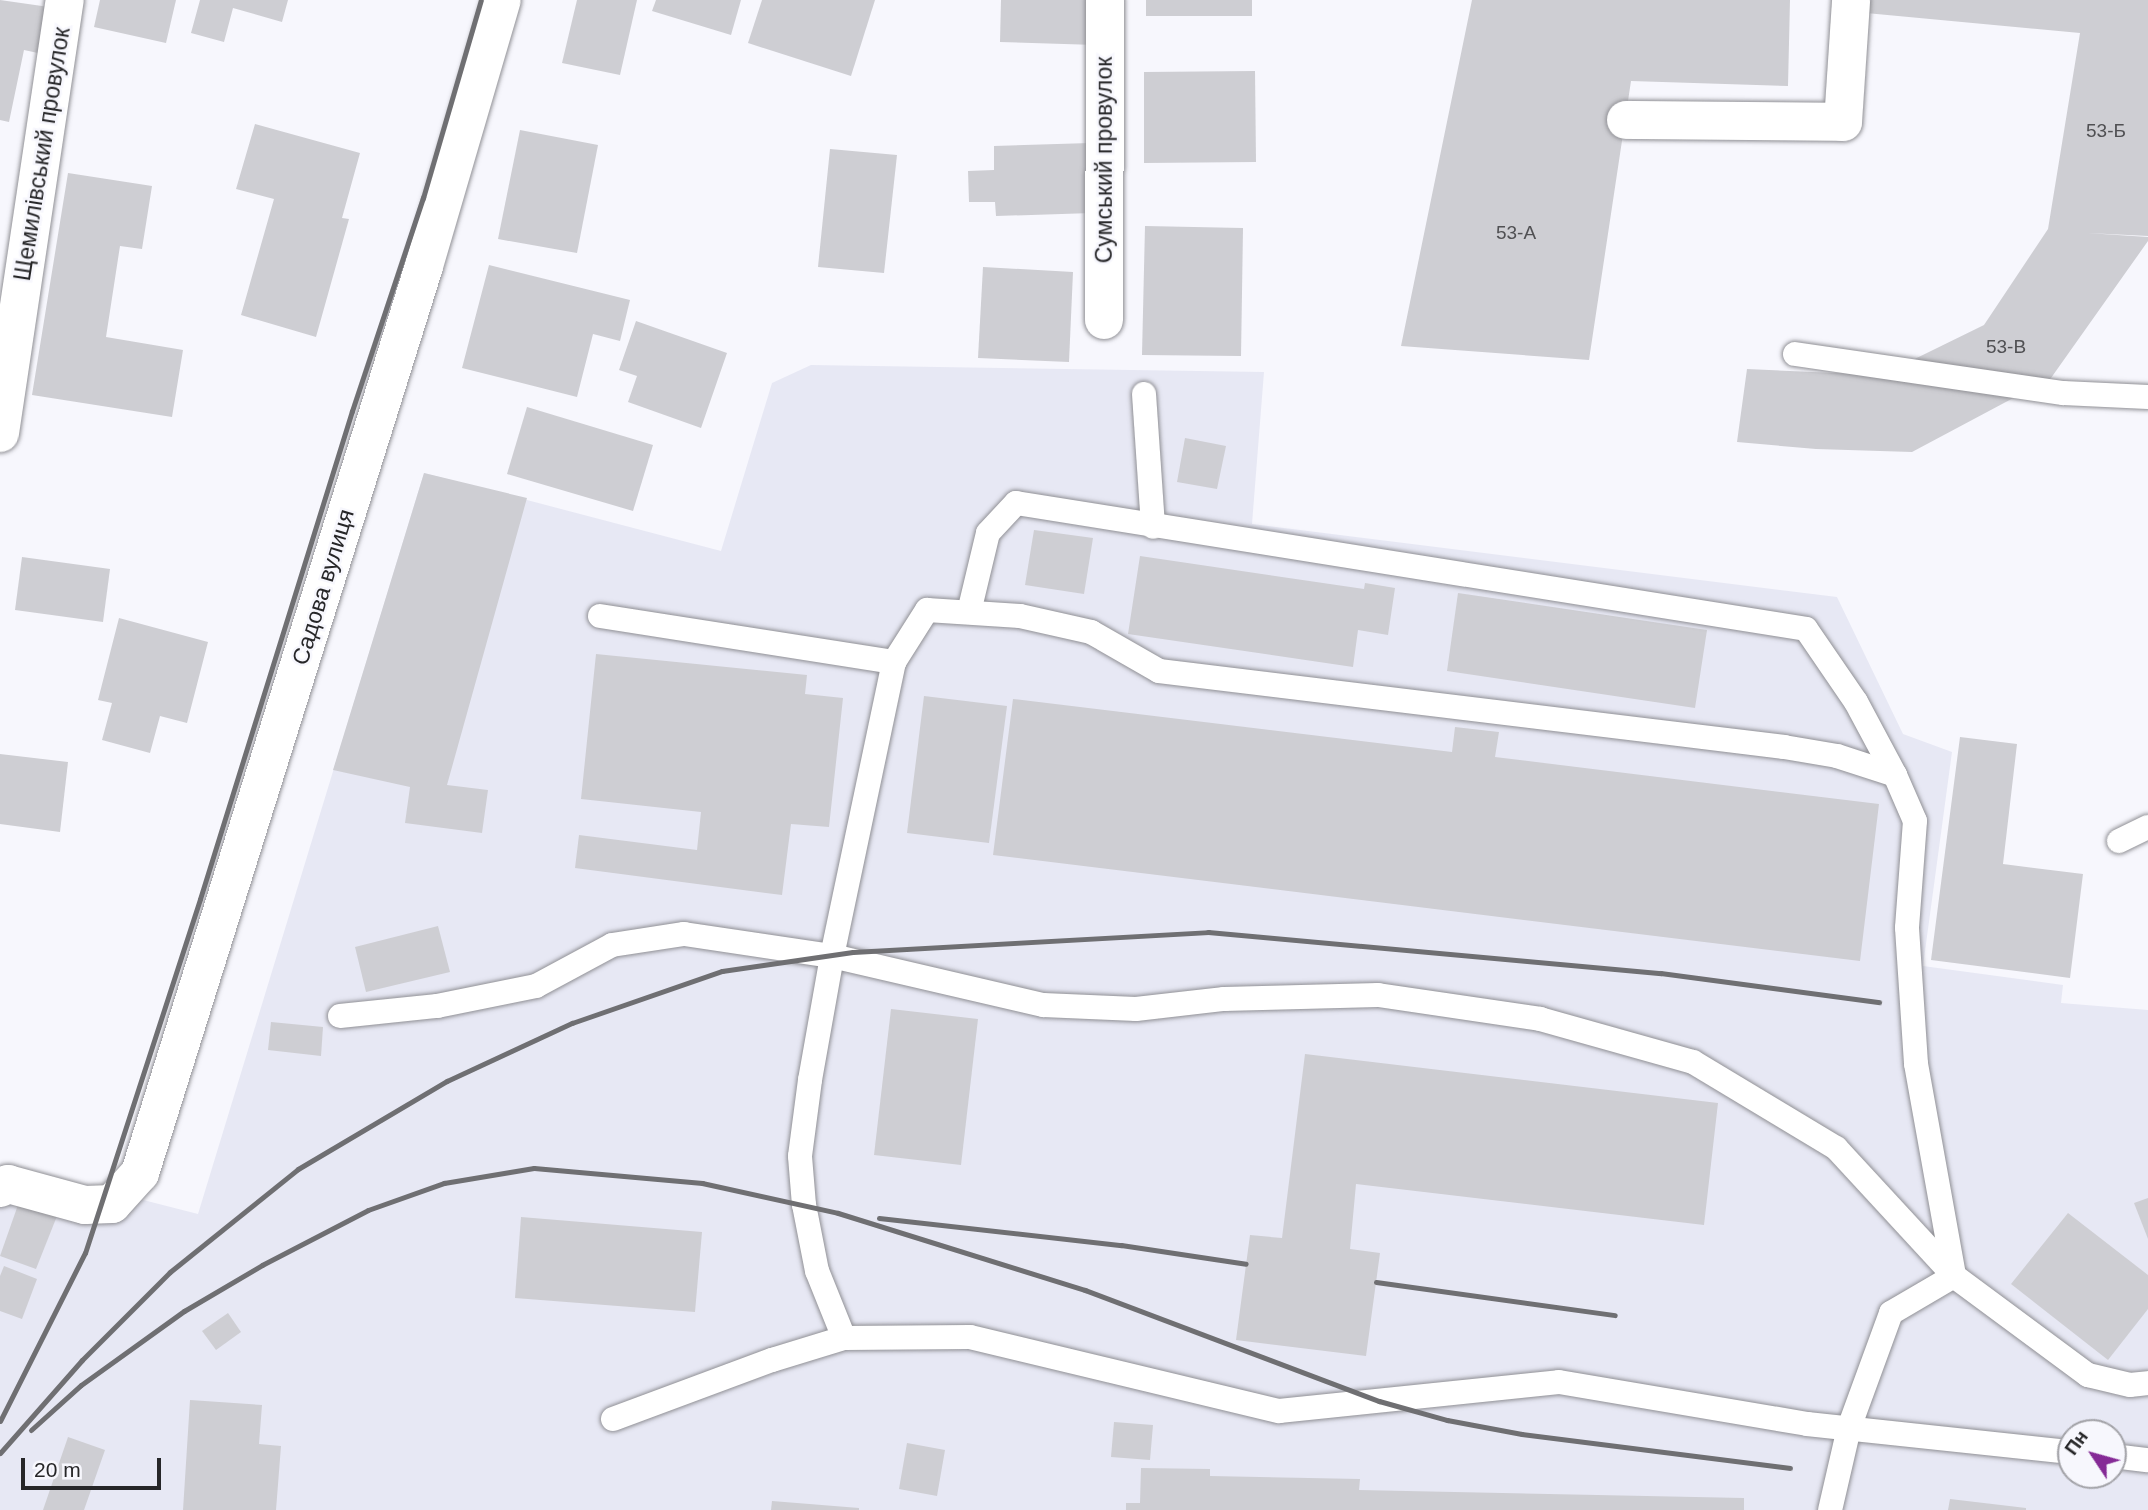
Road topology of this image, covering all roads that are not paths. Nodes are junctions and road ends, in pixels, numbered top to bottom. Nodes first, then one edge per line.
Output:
1 (65, 0) edge
2 (502, 0) edge
3 (1105, 0) edge
4 (1851, 0) edge
5 (1626, 120) dead end
6 (1104, 320) dead end
7 (1795, 354) dead end
8 (1144, 394) dead end
9 (2148, 397) edge
10 (0, 433) edge
11 (1153, 527) junction
12 (968, 612) junction
13 (600, 616) dead end
14 (894, 662) junction
15 (1895, 775) junction
16 (2148, 827) edge
17 (2119, 841) dead end
18 (832, 957) junction
19 (340, 1016) dead end
20 (0, 1188) edge
21 (1954, 1276) junction
22 (844, 1338) junction
23 (2148, 1383) edge
24 (613, 1419) dead end
25 (1849, 1428) junction
26 (2057, 1450) edge
27 (2127, 1458) edge
28 (2148, 1460) edge
29 (1830, 1510) edge

1 - 10 street, Щемилівський провулок
2 - 20 street, Садова вулиця
3 - 6 street, Сумський провулок
4 - 5 street
7 - 9 lane
8 - 11 lane
11 - 12 lane
11 - 15 lane
12 - 14 lane
12 - 15 lane
13 - 14 lane
14 - 18 lane
15 - 21 lane
16 - 17 lane
18 - 19 lane
18 - 21 lane
18 - 22 lane
21 - 23 lane
21 - 25 lane
22 - 24 lane
22 - 25 lane
25 - 26 lane
25 - 29 lane
27 - 28 lane

